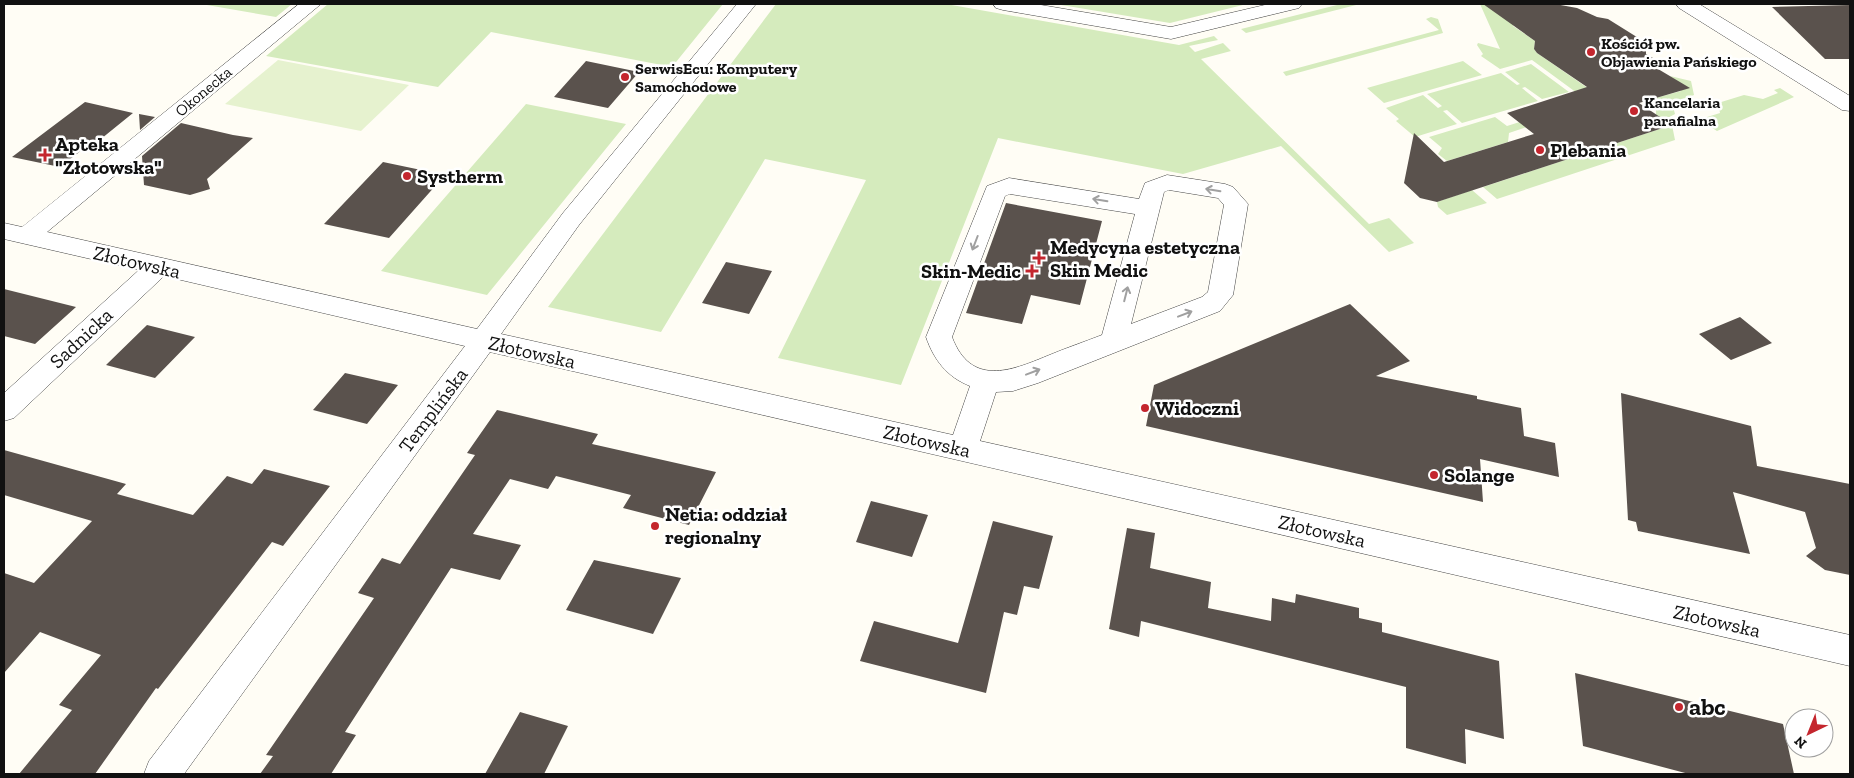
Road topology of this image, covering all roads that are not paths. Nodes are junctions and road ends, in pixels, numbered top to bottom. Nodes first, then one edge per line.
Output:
1 (310, 4) edge
2 (747, 4) edge
3 (1003, 4) edge
4 (1292, 4) edge
5 (1686, 4) edge
6 (1850, 105) edge
7 (1148, 208) junction
8 (15, 234) edge
9 (158, 267) junction
10 (482, 340) junction
11 (1114, 341) junction
12 (986, 381) junction
13 (4, 410) edge
14 (963, 449) junction
15 (1850, 651) edge
16 (162, 774) edge

1 - 8 street, Okonecka
2 - 10 street, Templińska
3 - 4 street
5 - 6 street
11 -> 7 street
11 -> 7 street
7 -> 12 street
8 - 9 street, Złotowska
9 - 10 street, Złotowska
9 - 13 street, Sadnicka
10 - 14 street, Złotowska
10 - 16 street, Templińska
12 -> 11 street
12 - 14 street
14 - 15 street, Złotowska

